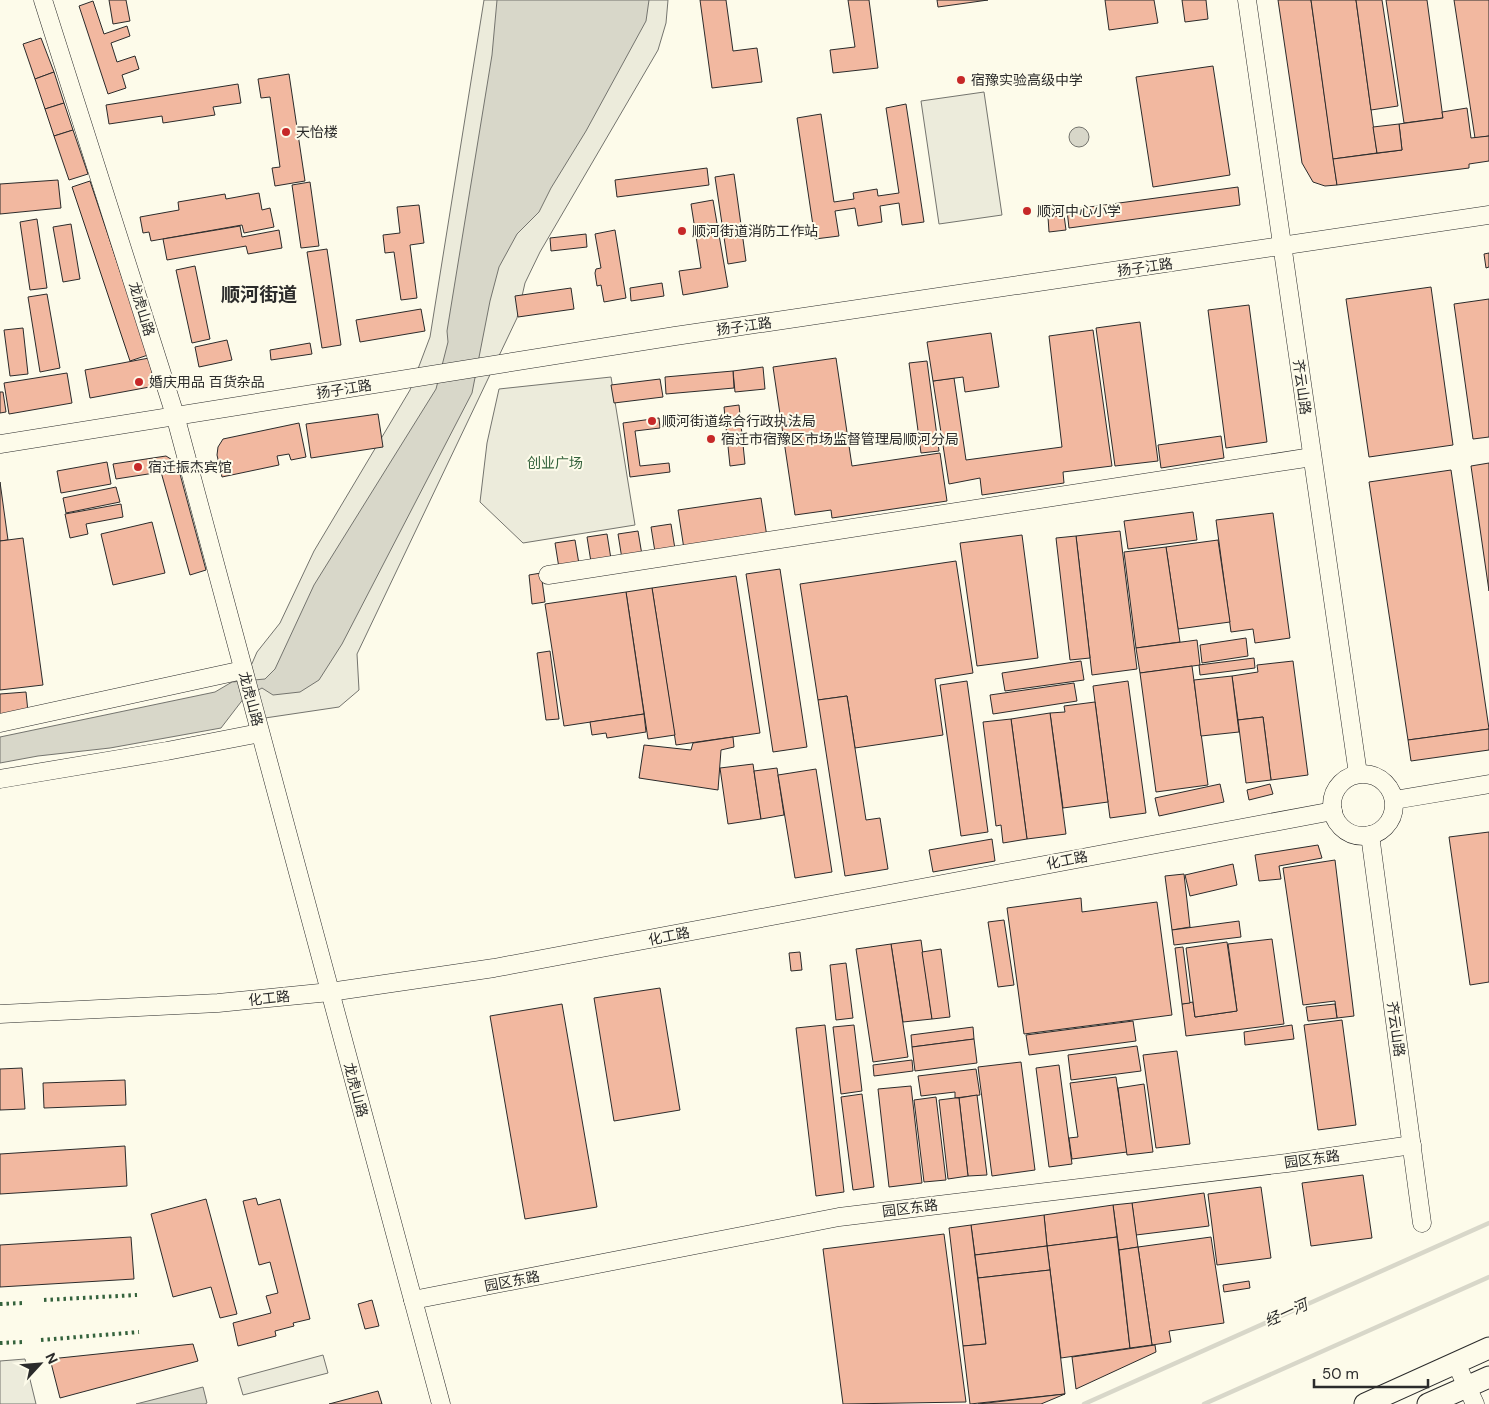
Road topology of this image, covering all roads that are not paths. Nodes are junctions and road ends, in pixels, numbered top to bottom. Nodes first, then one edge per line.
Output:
1 (43, 0) edge
2 (1247, 0) edge
3 (1489, 215) edge
4 (1283, 247) junction
5 (175, 415) junction
6 (0, 444) edge
7 (1312, 457) junction
8 (548, 575) dead end
9 (243, 670) junction
10 (0, 723) edge
11 (260, 733) junction
12 (1358, 774) junction
13 (0, 779) edge
14 (1489, 784) edge
15 (1394, 800) junction
16 (1333, 811) junction
17 (1370, 835) junction
18 (330, 992) junction
19 (0, 1014) edge
20 (1412, 1145) junction
21 (1422, 1223) dead end
22 (413, 1300) junction
23 (1489, 1348) edge
24 (1456, 1363) junction
25 (1489, 1377) edge
26 (1471, 1395) edge
27 (441, 1404) edge
28 (1365, 1404) edge
29 (1428, 1404) edge

1 - 5 street, 龙虎山路
2 - 4 street, 齐云山路
3 - 4 street, 扬子江路
4 - 5 street, 扬子江路
4 - 7 street, 齐云山路
5 - 6 street, 扬子江路
5 - 9 street, 龙虎山路
7 - 8 street
7 - 12 street, 齐云山路
9 - 10 street
9 - 11 street, 龙虎山路
11 - 13 street
11 - 18 street, 龙虎山路
12 - 15 street
12 - 16 street
14 - 15 street
15 - 17 street
16 - 17 street
16 - 18 street, 化工路
17 - 20 street, 齐云山路
18 - 19 street, 化工路
18 - 22 street, 龙虎山路
20 - 21 street, 齐云山路
20 - 22 street, 园区东路
22 - 27 street, 龙虎山路
23 - 24 main road
24 - 26 street
24 - 28 main road
25 - 26 main road
26 - 29 main road

